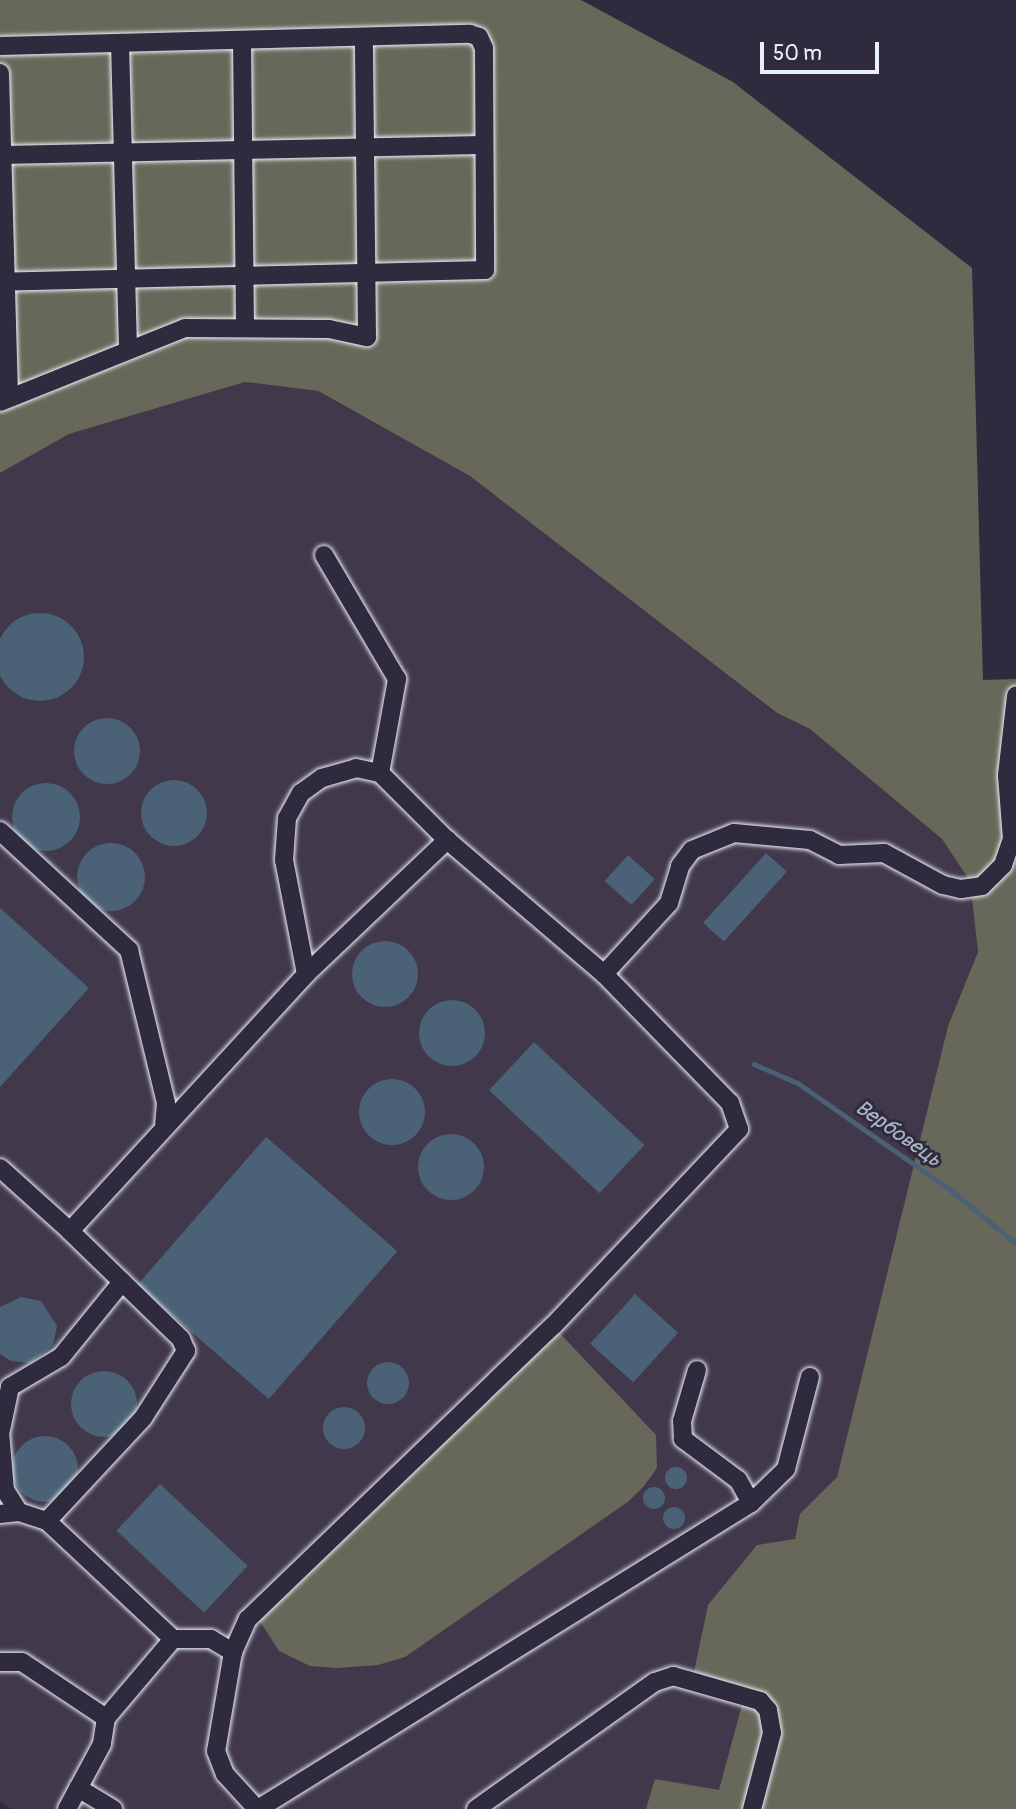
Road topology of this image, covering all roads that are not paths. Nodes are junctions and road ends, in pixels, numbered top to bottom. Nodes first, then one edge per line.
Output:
1 (364, 37) junction
2 (242, 40) junction
3 (120, 43) junction
4 (0, 46) edge
5 (0, 74) edge
6 (365, 145) junction
7 (484, 145) junction
8 (242, 149) junction
9 (122, 152) junction
10 (1, 155) edge
11 (364, 271) junction
12 (245, 275) junction
13 (125, 278) junction
14 (3, 281) edge
15 (245, 328) junction
16 (128, 350) junction
17 (5, 399) edge
18 (324, 555) dead end
19 (1016, 696) edge
20 (380, 772) junction
21 (0, 831) edge
22 (447, 840) junction
23 (306, 974) junction
24 (604, 974) junction
25 (164, 1124) junction
26 (0, 1168) edge
27 (70, 1231) junction
28 (122, 1282) junction
29 (697, 1370) dead end
30 (810, 1377) dead end
31 (0, 1430) edge
32 (751, 1503) junction
33 (19, 1512) junction
34 (0, 1514) edge
35 (47, 1521) junction
36 (173, 1639) junction
37 (233, 1652) junction
38 (0, 1662) edge
39 (106, 1718) junction
40 (78, 1788) junction
41 (67, 1809) edge
42 (113, 1809) edge
43 (258, 1809) edge
44 (477, 1809) edge
45 (752, 1809) edge

1 - 2 lane
1 - 6 lane
1 - 7 lane
2 - 3 lane
2 - 8 lane
3 - 4 lane
3 - 9 lane
5 - 10 lane
6 - 7 lane
6 - 8 lane
6 - 11 lane
7 - 11 lane
8 - 9 lane
8 - 12 lane
9 - 10 lane
9 - 13 lane
10 - 14 lane
11 - 12 lane
11 - 15 lane
12 - 13 lane
12 - 15 lane
13 - 14 lane
13 - 16 lane
14 - 17 lane
15 - 16 lane
16 - 17 lane
18 - 20 lane
19 - 24 lane
20 - 22 lane
20 - 23 lane
21 - 25 lane
22 - 23 lane
22 - 24 lane
23 - 25 lane
24 - 37 lane
25 - 27 lane
26 - 27 lane
27 - 28 lane
28 - 31 lane
28 - 35 lane
29 - 32 lane
30 - 32 lane
31 - 33 lane
32 - 43 lane
33 - 34 lane
33 - 35 lane
35 - 36 lane
36 - 37 lane
36 - 39 lane
37 - 43 lane
38 - 39 lane
39 - 40 lane
40 - 41 lane
40 - 42 lane
44 - 45 lane

